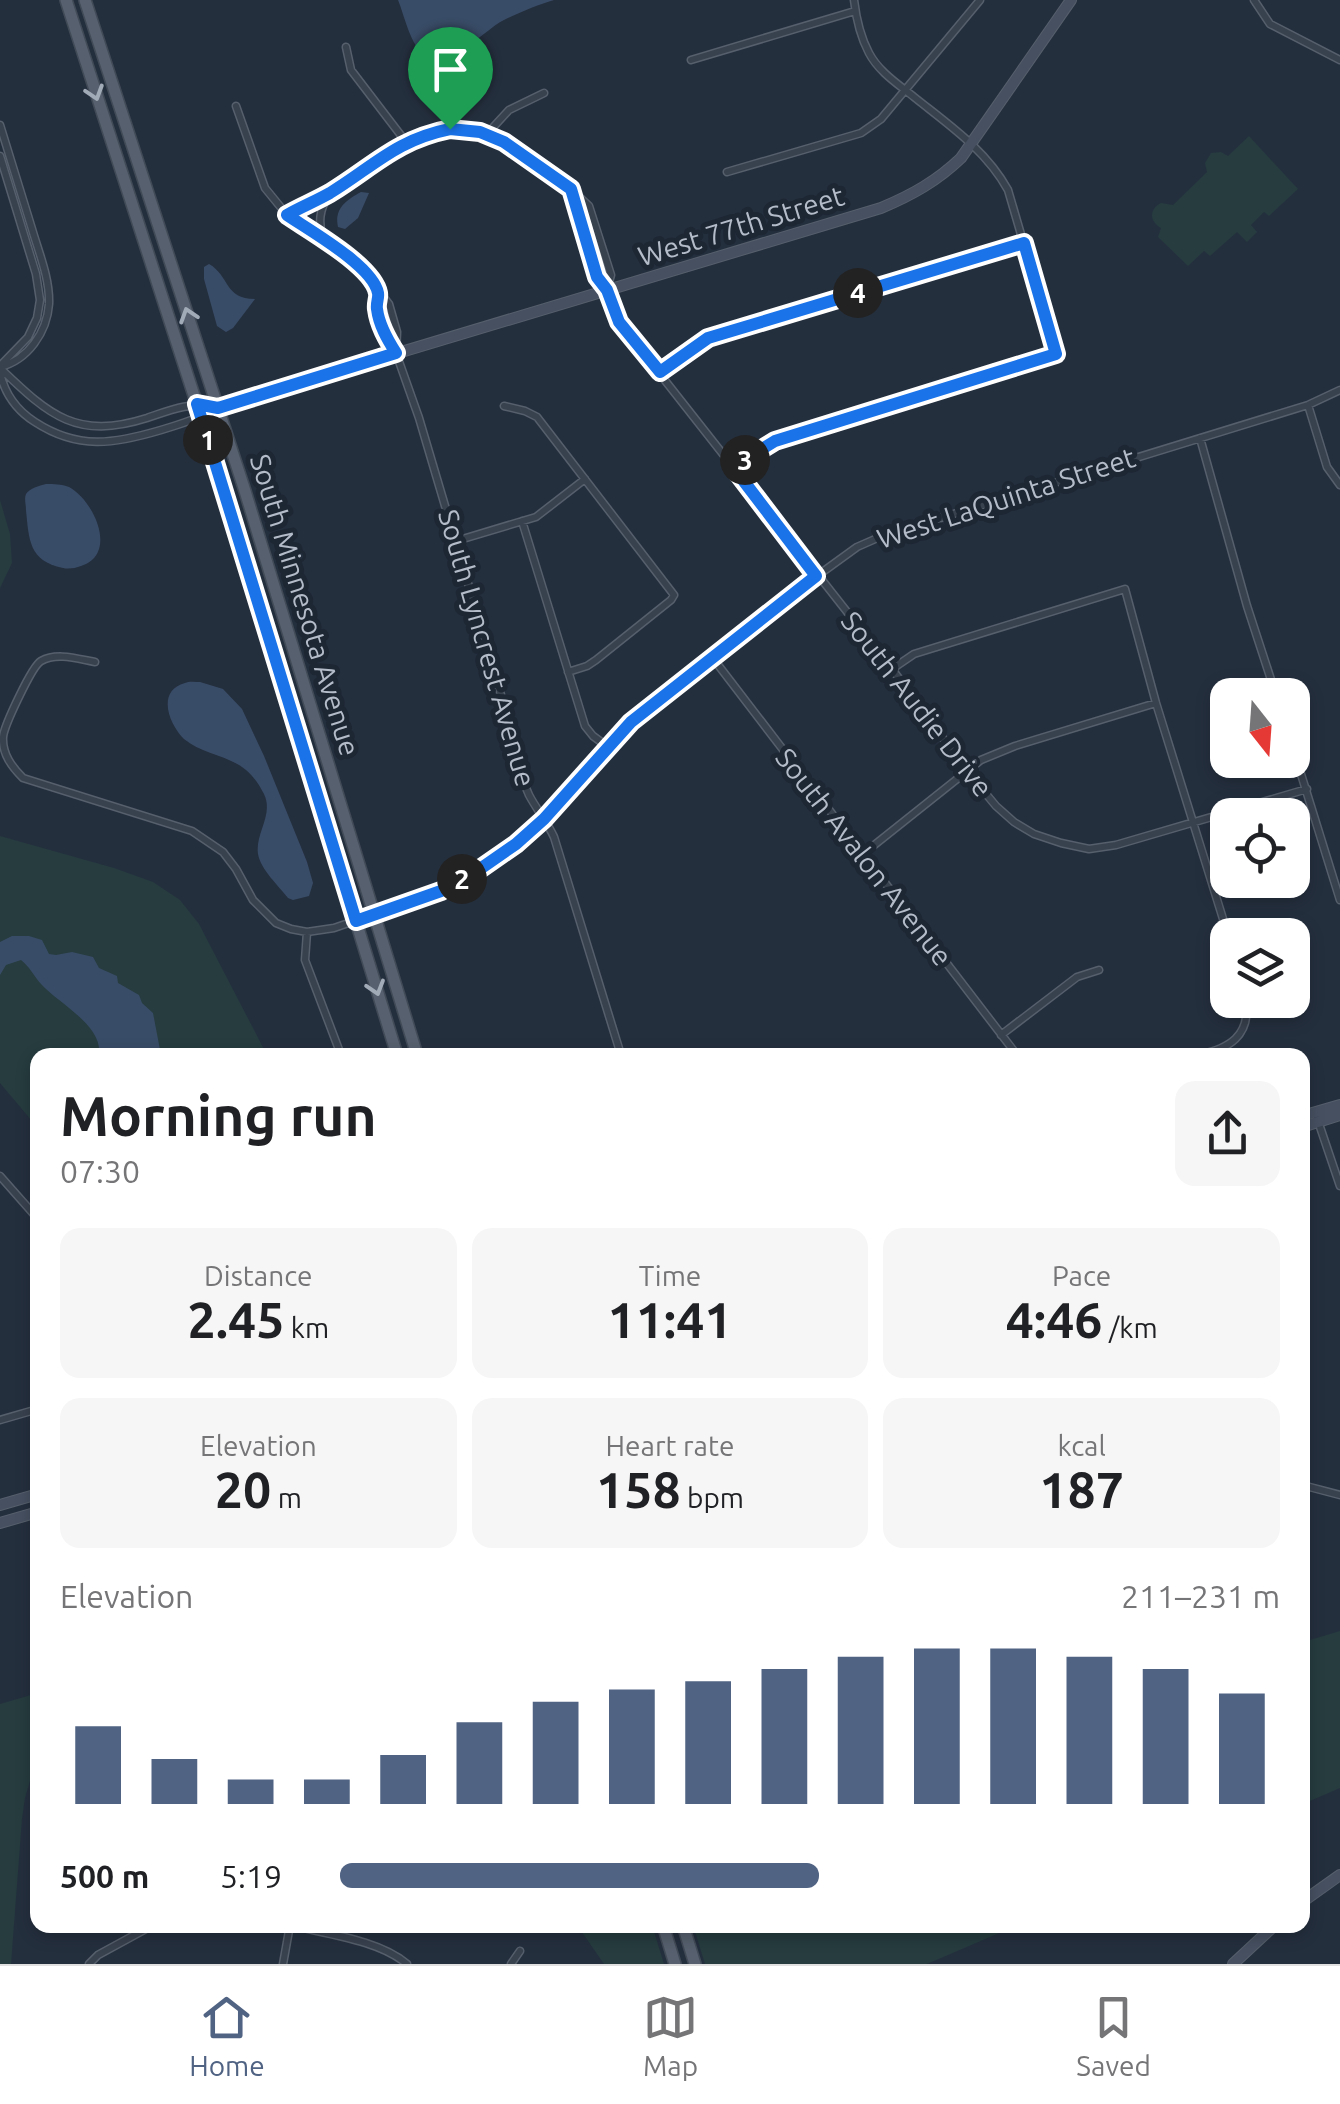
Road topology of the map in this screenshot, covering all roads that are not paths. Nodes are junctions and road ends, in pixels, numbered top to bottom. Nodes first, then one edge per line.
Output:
1 (66, 0) edge
2 (86, 0) edge
3 (854, 0) edge
4 (980, 0) edge
5 (1072, 0) edge
6 (1254, 0) edge
7 (855, 11) junction
8 (346, 48) dead end
9 (691, 60) dead end
10 (1340, 60) edge
11 (905, 90) junction
12 (544, 93) dead end
13 (236, 106) dead end
14 (0, 125) edge
15 (486, 135) junction
16 (406, 142) junction
17 (972, 143) junction
18 (0, 156) edge
19 (727, 172) dead end
20 (571, 189) junction
21 (332, 192) junction
22 (287, 215) junction
23 (323, 239) junction
24 (1024, 243) junction
25 (607, 290) junction
26 (378, 292) junction
27 (396, 353) junction
28 (0, 369) edge
29 (660, 372) junction
30 (1340, 390) edge
31 (197, 404) junction
32 (1308, 405) junction
33 (504, 406) dead end
34 (218, 408) junction
35 (201, 418) junction
36 (1200, 438) junction
37 (733, 467) junction
38 (585, 478) junction
39 (1340, 485) edge
40 (522, 522) junction
41 (456, 541) junction
42 (816, 576) junction
43 (712, 658) junction
44 (95, 662) dead end
45 (892, 669) junction
46 (568, 672) junction
47 (1270, 678) edge
48 (1156, 702) junction
49 (608, 747) junction
50 (967, 771) junction
51 (1303, 778) edge
52 (1307, 789) junction
53 (544, 819) junction
54 (1194, 822) junction
55 (863, 854) junction
56 (1340, 900) edge
57 (374, 916) junction
58 (1223, 918) edge
59 (356, 921) junction
60 (307, 932) junction
61 (1099, 970) dead end
62 (1245, 1018) edge
63 (1001, 1035) junction
64 (338, 1048) edge
65 (395, 1048) edge
66 (414, 1048) edge
67 (619, 1048) edge
68 (1011, 1048) edge
69 (1224, 1048) edge
70 (1340, 1105) edge
71 (1340, 1116) edge
72 (1310, 1117) edge
73 (1317, 1117) junction
74 (1310, 1122) edge
75 (0, 1176) edge
76 (1340, 1186) edge
77 (30, 1210) edge
78 (30, 1411) edge
79 (0, 1420) edge
80 (1310, 1487) edge
81 (30, 1496) edge
82 (1340, 1496) edge
83 (0, 1505) edge
84 (30, 1514) edge
85 (0, 1523) edge
86 (1340, 1874) edge
87 (1310, 1896) edge
88 (136, 1933) edge
89 (289, 1933) edge
90 (321, 1933) edge
91 (665, 1933) edge
92 (685, 1933) edge
93 (1266, 1933) edge
94 (520, 1951) dead end
95 (89, 1964) edge
96 (283, 1964) edge
97 (406, 1964) edge
98 (512, 1964) edge
99 (675, 1964) edge
100 (695, 1964) edge
101 (1233, 1964) edge

1 -> 31 main road, South Minnesota Avenue
34 -> 2 main road, South Minnesota Avenue
3 - 7 street
4 - 11 street
5 - 17 street, West 77th Street
6 - 10 street
7 - 9 street
7 - 11 street
8 - 16 street
11 - 17 street
11 - 19 street
12 - 15 street
13 - 22 street
14 - 28 street
15 - 16 street
15 - 20 street
16 - 21 street
17 - 24 street
17 - 25 street, West 77th Street
18 - 28 street
20 - 25 street, South Audie Drive
20 - 25 street
21 - 22 street
21 - 23 street
22 - 23 street
23 - 26 street
24 - 29 street
24 - 37 street
25 - 27 street, West 77th Street
25 - 29 street, South Audie Drive
26 - 27 street
26 - 27 street
27 - 34 street, West 77th Street
27 - 41 street, South Lyncrest Avenue
28 - 31 street, West 77th Street
28 - 35 street, West 77th Street
29 - 37 street, South Audie Drive
30 - 32 street, West LaQuinta Street
31 - 34 street, West 77th Street
31 - 35 main road, South Minnesota Avenue
32 - 36 street, West LaQuinta Street
32 - 39 street
33 - 38 street
34 - 35 street, West 77th Street
34 - 57 main road, South Minnesota Avenue
35 - 59 main road, South Minnesota Avenue
36 - 42 street, West LaQuinta Street
36 - 47 street
37 - 42 street, South Audie Drive
38 - 40 street
38 - 46 street
40 - 41 street
40 - 46 street
41 - 53 street, South Lyncrest Avenue
42 - 43 street, West LaQuinta Street
42 - 45 street, South Audie Drive
43 - 49 street, West LaQuinta Street
43 - 55 street, South Avalon Avenue
44 - 60 street
45 - 48 street
45 - 50 street, South Audie Drive
46 - 49 street
48 - 50 street
48 - 54 street
49 - 53 street, West LaQuinta Street
50 - 54 street, South Audie Drive
50 - 55 street
51 - 52 street
52 - 54 street, South Audie Drive
52 - 56 street
53 - 57 street, West LaQuinta Street
53 - 67 street, South Lyncrest Avenue
54 - 58 street
55 - 63 street, South Avalon Avenue
57 - 59 street, West LaQuinta Street
57 - 66 main road, South Minnesota Avenue
59 - 60 street, West LaQuinta Street
59 -> 65 main road, South Minnesota Avenue
60 - 64 street
61 - 63 street
62 - 69 street
63 - 68 street, South Avalon Avenue
70 - 73 street
71 - 73 street
72 - 73 street
73 - 74 street
73 - 76 street
75 - 77 street
78 - 79 street
80 - 82 street
81 - 83 street
84 - 85 street
86 - 87 street
88 - 95 street
89 - 96 street
90 - 97 street
91 - 99 main road
92 - 100 main road
93 - 101 street
94 - 98 street

